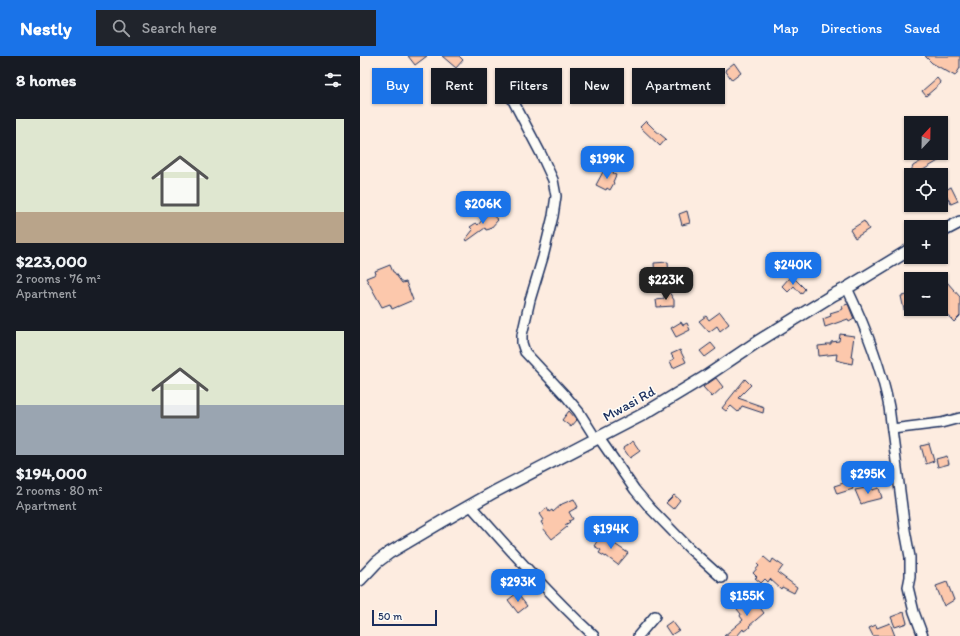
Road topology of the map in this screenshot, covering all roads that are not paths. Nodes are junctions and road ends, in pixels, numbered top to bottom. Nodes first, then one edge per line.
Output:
1 (515, 104) edge
2 (960, 222) edge
3 (948, 228) edge
4 (904, 254) edge
5 (847, 288) junction
6 (960, 418) edge
7 (892, 429) junction
8 (598, 439) junction
9 (470, 504) junction
10 (722, 578) dead end
11 (360, 580) edge
12 (655, 616) dead end
13 (594, 636) edge
14 (638, 636) edge
15 (923, 636) edge

1 - 8 street
2 - 3 street
4 - 5 street, Mwasi Rd
5 - 7 street
5 - 8 street, Mwasi Rd
6 - 7 street
7 - 15 street
8 - 9 street, Mwasi Rd
8 - 10 street
9 - 11 street, Mwasi Rd
9 - 13 street
12 - 14 street

